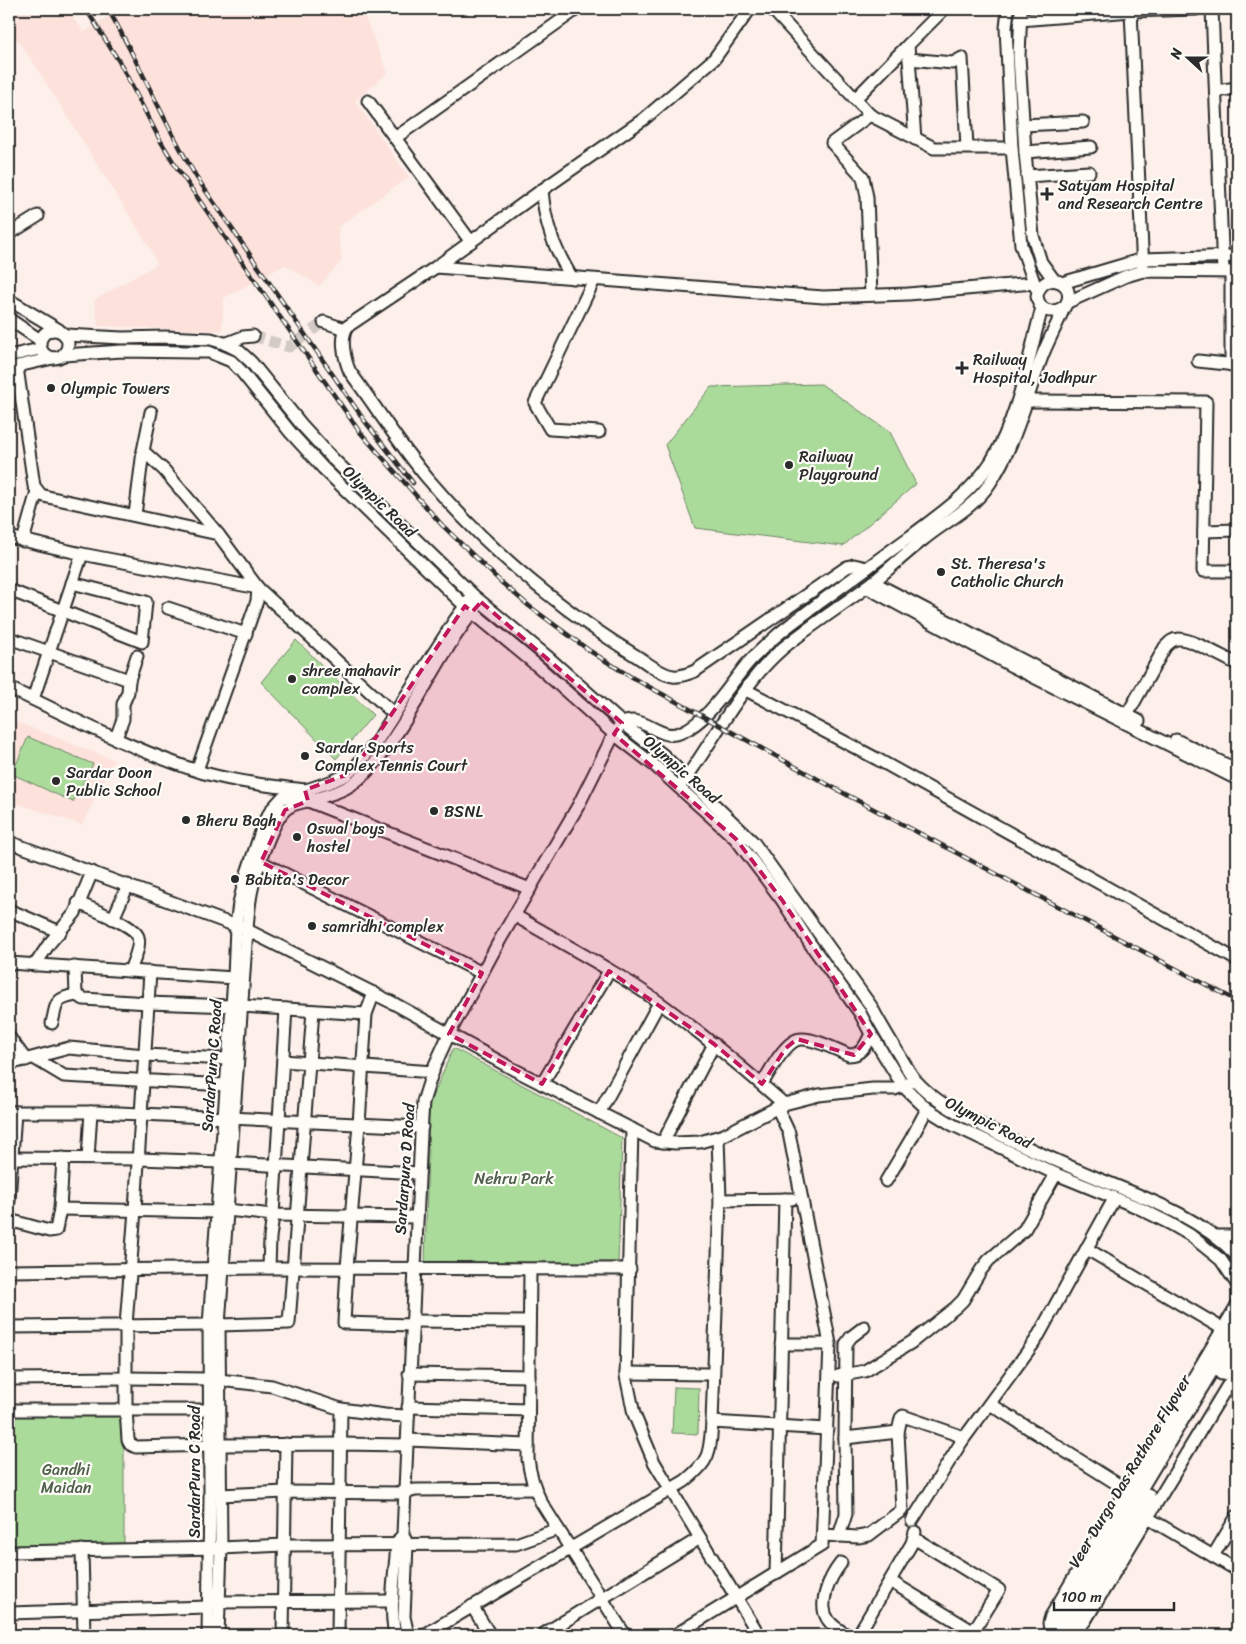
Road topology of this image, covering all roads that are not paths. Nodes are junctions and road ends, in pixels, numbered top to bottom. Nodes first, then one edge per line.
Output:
1 (577, 9) edge
2 (750, 9) edge
3 (772, 9) edge
4 (944, 9) edge
5 (1008, 9) edge
6 (1189, 9) edge
7 (1196, 9) edge
8 (1212, 9) edge
9 (1116, 11) edge
10 (1131, 11) junction
11 (1020, 14) edge
12 (908, 45) junction
13 (909, 59) junction
14 (1237, 88) edge
15 (1216, 91) junction
16 (856, 99) junction
17 (368, 101) dead end
18 (870, 115) junction
19 (1083, 122) dead end
20 (1023, 125) junction
21 (395, 138) junction
22 (915, 139) junction
23 (967, 147) junction
24 (1091, 147) dead end
25 (1012, 148) junction
26 (1025, 152) junction
27 (1089, 172) dead end
28 (1027, 176) junction
29 (542, 190) junction
30 (38, 216) dead end
31 (9, 234) edge
32 (471, 242) junction
33 (1222, 256) junction
34 (1237, 256) edge
35 (1143, 265) junction
36 (436, 268) junction
37 (1230, 272) edge
38 (572, 278) junction
39 (594, 280) junction
40 (1058, 282) junction
41 (1036, 287) junction
42 (871, 295) junction
43 (9, 300) edge
44 (1066, 304) junction
45 (1042, 308) junction
46 (9, 318) edge
47 (324, 322) dead end
48 (345, 330) junction
49 (63, 333) junction
50 (253, 336) tunnel mouth
51 (40, 344) junction
52 (225, 344) junction
53 (9, 356) edge
54 (58, 356) junction
55 (1198, 361) dead end
56 (1234, 365) edge
57 (13, 368) edge
58 (1028, 401) junction
59 (152, 412) dead end
60 (599, 432) dead end
61 (144, 451) junction
62 (37, 491) junction
63 (135, 515) junction
64 (1237, 530) edge
65 (1204, 531) junction
66 (218, 534) junction
67 (9, 538) edge
68 (23, 541) junction
69 (82, 554) junction
70 (877, 561) junction
71 (867, 568) junction
72 (1237, 571) edge
73 (884, 572) junction
74 (72, 583) junction
75 (869, 585) junction
76 (258, 588) junction
77 (9, 590) edge
78 (477, 599) junction
79 (168, 608) dead end
80 (469, 609) junction
81 (63, 610) junction
82 (246, 634) junction
83 (9, 638) edge
84 (49, 652) junction
85 (137, 656) dead end
86 (1237, 664) edge
87 (129, 680) junction
88 (9, 688) edge
89 (746, 690) junction
90 (33, 700) junction
91 (394, 714) junction
92 (1127, 716) junction
93 (622, 723) junction
94 (614, 734) junction
95 (116, 738) junction
96 (197, 770) junction
97 (1237, 770) edge
98 (687, 777) junction
99 (1237, 779) edge
100 (679, 787) junction
101 (307, 796) junction
102 (740, 836) junction
103 (9, 842) edge
104 (261, 862) junction
105 (92, 872) junction
106 (128, 885) junction
107 (530, 889) junction
108 (78, 903) junction
109 (9, 910) edge
110 (514, 915) junction
111 (113, 919) junction
112 (241, 928) junction
113 (60, 932) junction
114 (1237, 960) edge
115 (9, 963) edge
116 (35, 965) junction
117 (75, 967) junction
118 (130, 971) junction
119 (609, 971) junction
120 (150, 972) junction
121 (482, 973) junction
122 (234, 978) junction
123 (374, 993) junction
124 (76, 995) junction
125 (148, 1003) junction
126 (659, 1003) junction
127 (236, 1006) junction
128 (286, 1009) junction
129 (313, 1011) junction
130 (366, 1014) junction
131 (52, 1023) dead end
132 (449, 1034) junction
133 (870, 1034) junction
134 (9, 1037) edge
135 (714, 1044) junction
136 (145, 1055) junction
137 (30, 1059) junction
138 (227, 1059) junction
139 (283, 1061) junction
140 (310, 1063) junction
141 (9, 1064) edge
142 (363, 1066) junction
143 (433, 1072) junction
144 (144, 1080) junction
145 (915, 1080) junction
146 (542, 1084) junction
147 (762, 1084) junction
148 (225, 1085) junction
149 (903, 1086) junction
150 (781, 1105) junction
151 (927, 1109) junction
152 (12, 1112) edge
153 (91, 1112) junction
154 (599, 1113) junction
155 (142, 1114) junction
156 (229, 1118) junction
157 (279, 1120) junction
158 (306, 1121) junction
159 (359, 1124) junction
160 (422, 1128) junction
161 (632, 1129) junction
162 (718, 1137) junction
163 (663, 1142) junction
164 (11, 1158) edge
165 (63, 1158) junction
166 (88, 1158) junction
167 (139, 1159) junction
168 (225, 1162) junction
169 (276, 1165) junction
170 (302, 1167) junction
171 (356, 1169) junction
172 (419, 1173) junction
173 (1056, 1174) junction
174 (886, 1181) dead end
175 (802, 1198) junction
176 (785, 1199) junction
177 (1114, 1199) junction
178 (720, 1200) junction
179 (9, 1202) edge
180 (60, 1209) junction
181 (135, 1210) junction
182 (222, 1211) junction
183 (273, 1215) junction
184 (298, 1215) junction
185 (352, 1215) junction
186 (417, 1217) junction
187 (9, 1220) edge
188 (1216, 1236) junction
189 (1237, 1236) edge
190 (1087, 1249) junction
191 (1237, 1256) edge
192 (269, 1268) junction
193 (293, 1268) junction
194 (347, 1268) junction
195 (414, 1268) junction
196 (219, 1269) junction
197 (630, 1269) junction
198 (131, 1270) junction
199 (530, 1270) junction
200 (9, 1271) edge
201 (1237, 1284) edge
202 (1237, 1305) edge
203 (529, 1322) junction
204 (412, 1323) junction
205 (214, 1325) junction
206 (126, 1326) junction
207 (9, 1327) edge
208 (864, 1327) dead end
209 (1230, 1327) edge
210 (781, 1344) junction
211 (830, 1344) junction
212 (1237, 1347) edge
213 (1237, 1370) edge
214 (626, 1372) junction
215 (409, 1374) junction
216 (709, 1374) dead end
217 (845, 1375) junction
218 (529, 1376) junction
219 (829, 1377) junction
220 (126, 1378) junction
221 (9, 1379) edge
222 (214, 1379) junction
223 (990, 1404) junction
224 (126, 1409) junction
225 (341, 1409) junction
226 (9, 1410) edge
227 (210, 1410) junction
228 (528, 1410) junction
229 (408, 1411) junction
230 (712, 1422) junction
231 (779, 1427) junction
232 (827, 1429) junction
233 (898, 1432) junction
234 (845, 1438) junction
235 (962, 1441) junction
236 (407, 1442) junction
237 (286, 1444) junction
238 (340, 1444) junction
239 (215, 1445) junction
240 (528, 1445) junction
241 (534, 1489) junction
242 (670, 1490) junction
243 (1127, 1490) junction
244 (285, 1492) junction
245 (340, 1492) junction
246 (405, 1493) junction
247 (220, 1494) junction
248 (902, 1510) junction
249 (1237, 1516) edge
250 (1148, 1518) junction
251 (912, 1521) junction
252 (558, 1529) junction
253 (823, 1536) junction
254 (839, 1536) junction
255 (700, 1538) junction
256 (914, 1538) junction
257 (402, 1541) junction
258 (339, 1544) junction
259 (284, 1545) junction
260 (215, 1548) junction
261 (570, 1549) junction
262 (82, 1550) junction
263 (9, 1552) edge
264 (1214, 1556) junction
265 (841, 1563) dead end
266 (1237, 1570) edge
267 (776, 1574) junction
268 (890, 1581) junction
269 (601, 1598) junction
270 (736, 1598) junction
271 (393, 1601) junction
272 (284, 1602) junction
273 (338, 1602) junction
274 (213, 1604) junction
275 (472, 1606) junction
276 (83, 1611) junction
277 (9, 1613) edge
278 (1067, 1626) edge
279 (1237, 1631) edge
280 (972, 1634) edge
281 (84, 1635) edge
282 (208, 1635) edge
283 (218, 1635) edge
284 (283, 1635) edge
285 (338, 1635) edge
286 (395, 1635) edge
287 (408, 1635) edge
288 (424, 1635) edge
289 (490, 1635) edge
290 (542, 1635) edge
291 (625, 1635) edge
292 (675, 1635) edge
293 (759, 1635) edge
294 (847, 1635) edge
295 (858, 1635) edge
296 (1051, 1635) edge
297 (1235, 1635) edge

1 - 21 street
2 - 29 street
3 - 16 street
4 - 12 street
5 - 25 street
6 - 7 street
6 - 10 street
8 - 15 street
9 - 10 street
9 - 11 street
10 - 35 street
11 - 20 street
12 - 13 street
12 - 16 street
13 - 22 street
13 - 23 street
14 - 15 street
15 - 33 street
16 - 18 street
17 - 21 street
18 - 22 street
18 - 42 street
19 - 20 street
20 - 26 street
21 - 32 street
22 - 23 street
23 - 25 street
24 - 26 street
25 - 41 street
26 - 28 street
27 - 28 street
28 - 40 street
29 - 32 street
29 - 38 street
30 - 31 street
32 - 36 street
33 - 34 street
33 - 35 street
33 - 37 street
35 - 37 street
35 - 40 street
35 - 44 street
36 - 38 street
36 - 48 street
37 - 56 street
38 - 39 street
39 - 42 street
39 - 60 street
40 - 41 street
40 - 44 street
41 - 42 street
41 - 45 street
43 - 49 street
44 - 45 street
44 - 58 street
45 - 70 street
46 - 51 street
47 - 48 street
48 - 71 street
49 - 51 street
49 - 52 street, Olympic Road
49 - 54 street
50 - 52 street
51 - 53 street
51 - 54 street
52 - 78 street, Olympic Road
54 - 57 street, Olympic Road
54 - 80 street, Olympic Road
55 - 56 street
57 - 62 street
58 - 65 street
58 - 73 street
59 - 61 street
61 - 63 street
61 - 66 street
62 - 63 street
62 - 68 street
63 - 66 street
64 - 65 street
65 - 72 street
66 - 76 street
67 - 68 street
68 - 69 street
69 - 74 street
69 - 76 street
70 - 71 street
70 - 73 street
71 - 93 street
73 - 75 street
74 - 81 street
74 - 81 street
75 - 89 street
75 - 92 street
75 - 99 street
76 - 82 street
76 - 91 street
77 - 81 street
78 - 80 street, SardarPura C Road
78 - 93 street, Olympic Road
79 - 82 street
80 - 91 street, SardarPura C Road
80 - 94 street, Olympic Road
80 - 101 street, SardarPura C Road
81 - 84 street
82 - 96 street
83 - 84 street
84 - 87 street
84 - 90 street
85 - 87 street
86 - 92 street
87 - 95 street
88 - 90 street
89 - 98 street
89 - 114 street
90 - 95 street
91 - 101 street, SardarPura C Road
92 - 97 street
93 - 94 street, Sardarpura D Road
93 - 98 street, Olympic Road
94 - 100 street, Olympic Road
94 - 107 street, Sardarpura D Road
95 - 96 street
96 - 101 street
98 - 100 street
98 - 102 street, Olympic Road
100 - 102 street, Olympic Road
101 - 104 street, SardarPura C Road
101 - 107 street
101 - 112 street, SardarPura C Road
102 - 133 street, Olympic Road
102 - 145 street, Olympic Road
103 - 105 street
104 - 112 street, SardarPura C Road
104 - 121 street
105 - 106 street
105 - 108 street
106 - 111 street
106 - 112 street
107 - 110 street, Sardarpura D Road
108 - 111 street
108 - 113 street
109 - 113 street
110 - 119 street
110 - 121 street, Sardarpura D Road
111 - 118 street
112 - 122 street, SardarPura C Road
112 - 123 street
112 - 127 street, SardarPura C Road
113 - 116 street
115 - 116 street
116 - 117 street
117 - 118 street
117 - 124 street
118 - 120 street
119 - 126 street
119 - 146 street
120 - 122 street
120 - 125 street
121 - 132 street, Sardarpura D Road
122 - 127 street, SardarPura C Road
123 - 130 street
123 - 132 street
124 - 125 street
124 - 131 street
125 - 127 street
125 - 136 street
126 - 135 street
126 - 154 street
127 - 128 street
127 - 138 street, SardarPura C Road
127 - 156 street, SardarPura C Road
128 - 129 street
128 - 139 street
129 - 130 street
129 - 140 street
130 - 142 street
132 - 143 street, Sardarpura D Road
132 - 146 street
133 - 147 street
133 - 149 street, Olympic Road
134 - 137 street
135 - 147 street
135 - 163 street
136 - 137 street
136 - 138 street
136 - 144 street
137 - 141 street
137 - 144 street
138 - 148 street, SardarPura C Road
139 - 140 street
139 - 157 street
140 - 142 street
140 - 158 street
142 - 143 street
142 - 159 street
143 - 160 street, Sardarpura D Road
144 - 148 street
144 - 155 street
145 - 149 street
145 - 188 street, Olympic Road
146 - 154 street
147 - 150 street
148 - 156 street, SardarPura C Road
149 - 150 street
149 - 151 street, Olympic Road
150 - 162 street
150 - 175 street
151 - 173 street, Olympic Road
151 - 174 street
152 - 153 street
152 - 164 street
153 - 155 street
153 - 166 street
154 - 161 street
155 - 156 street
155 - 167 street
156 - 157 street
156 - 168 street, SardarPura C Road
157 - 158 street
157 - 169 street
158 - 159 street
158 - 170 street
159 - 160 street
159 - 171 street
160 - 172 street, Sardarpura D Road
161 - 163 street
161 - 197 street
162 - 163 street
162 - 178 street
164 - 165 street
164 - 179 street
165 - 166 street
165 - 180 street
166 - 167 street
167 - 168 street
167 - 181 street
168 - 169 street
168 - 182 street, SardarPura C Road
169 - 170 street
169 - 183 street
170 - 171 street
170 - 184 street
171 - 172 street
171 - 185 street
172 - 186 street, Sardarpura D Road
173 - 177 street, Olympic Road
173 - 217 street
175 - 176 street
175 - 211 street
176 - 178 street
176 - 210 street
177 - 190 street
177 - 201 street, Olympic Road
178 - 230 street
180 - 181 street
180 - 187 street
181 - 182 street
181 - 198 street
182 - 183 street
182 - 196 street, SardarPura C Road
183 - 184 street
183 - 192 street
184 - 185 street
184 - 193 street
185 - 186 street
185 - 194 street
186 - 195 street, Sardarpura D Road
188 - 189 street
188 - 191 street, Olympic Road
190 - 209 street
190 - 223 street
192 - 193 street
192 - 196 street
193 - 194 street
193 - 205 street
194 - 195 street
194 - 204 street
195 - 199 street
195 - 204 street, Sardarpura D Road
196 - 198 street
196 - 205 street, SardarPura C Road
197 - 199 street
197 - 214 street
198 - 200 street
198 - 206 street
199 - 203 street
202 - 209 street
203 - 204 street
203 - 218 street
204 - 215 street, Sardarpura D Road
205 - 206 street
205 - 222 street, SardarPura C Road
206 - 207 street
206 - 220 street
208 - 217 street
209 - 243 street
209 - 278 main road, Veer Durga Das Rathore Flyover
210 - 211 street
210 - 231 street
211 - 219 street
212 - 278 main road, Veer Durga Das Rathore Flyover
213 - 250 street
214 - 216 street
214 - 242 street
215 - 218 street
215 - 229 street, Sardarpura D Road
217 - 219 street
217 - 234 street
218 - 228 street
219 - 232 street
220 - 221 street
220 - 222 street
220 - 224 street
222 - 225 street
222 - 227 street, SardarPura C Road
222 - 239 street, SardarPura C Road
223 - 235 street
223 - 243 street
224 - 226 street
224 - 227 street
224 - 239 street
225 - 229 street
225 - 238 street
227 - 239 street, SardarPura C Road
228 - 229 street
228 - 240 street
229 - 236 street, Sardarpura D Road
230 - 231 street
230 - 242 street
231 - 232 street
231 - 267 street
232 - 253 street
233 - 234 street
233 - 235 street
233 - 248 street
234 - 254 street
235 - 251 street
236 - 238 street
236 - 240 street
236 - 246 street, Sardarpura D Road
237 - 238 street
237 - 239 street
237 - 244 street
238 - 245 street
239 - 247 street, SardarPura C Road
239 - 260 street, SardarPura C Road
240 - 241 street
241 - 246 street
241 - 252 street
242 - 255 street
242 - 261 street
243 - 296 street
244 - 245 street
244 - 247 street
244 - 259 street
245 - 246 street
245 - 258 street
246 - 257 street, Sardarpura D Road
247 - 260 street, SardarPura C Road
248 - 251 street
248 - 254 street
249 - 264 street
250 - 264 street
250 - 278 street
251 - 256 street
252 - 257 street
252 - 261 street
253 - 254 street
253 - 267 street
255 - 269 street
255 - 270 street
256 - 268 street
256 - 280 street
257 - 258 street
257 - 271 street, Sardarpura D Road
257 - 287 street, Sardarpura D Road
258 - 259 street
258 - 273 street
259 - 260 street
259 - 272 street
260 - 262 street
260 - 274 street, SardarPura C Road
261 - 269 street
261 - 275 street
262 - 263 street
262 - 276 street
264 - 266 street
265 - 294 street
267 - 270 street
268 - 280 street
268 - 295 street
269 - 290 street
269 - 291 street
270 - 292 street
270 - 293 street
271 - 273 street
271 - 286 street, Sardarpura D Road
272 - 273 street
272 - 274 street
272 - 284 street
273 - 285 street
274 - 276 street
274 - 282 street, SardarPura C Road
274 - 283 street, SardarPura C Road
275 - 288 street
275 - 289 street
276 - 277 street
276 - 281 street
278 - 296 main road, Veer Durga Das Rathore Flyover
279 - 297 street

